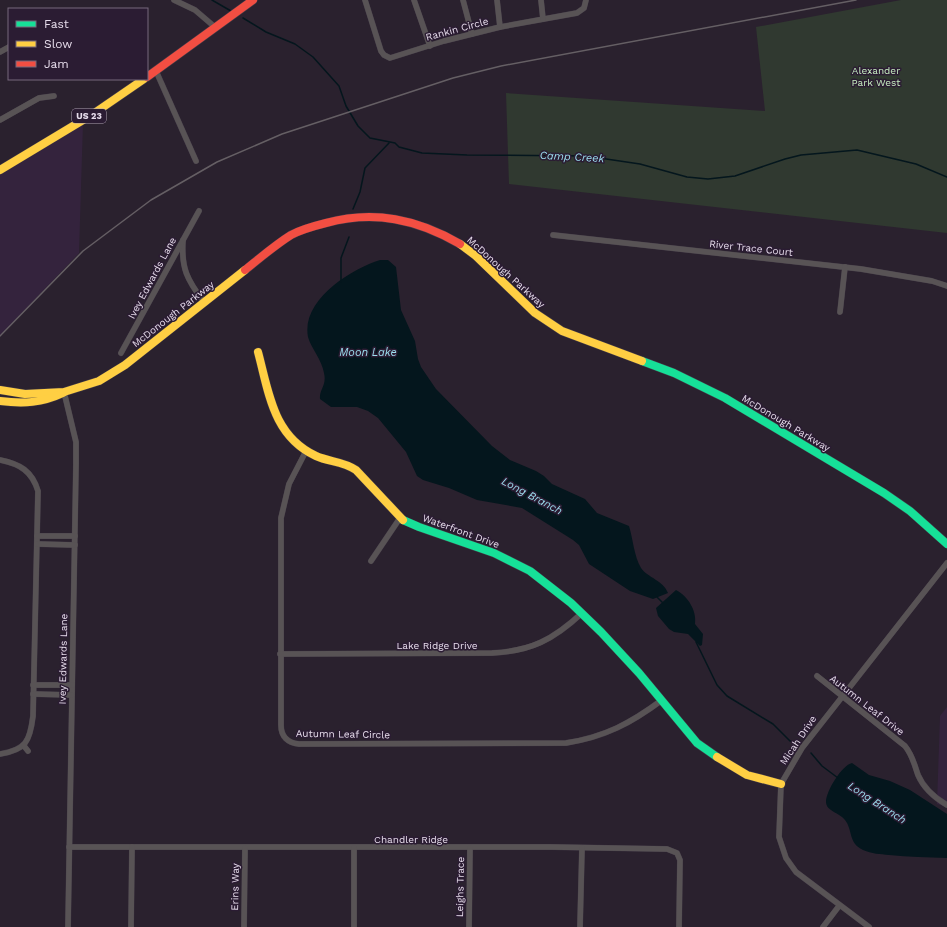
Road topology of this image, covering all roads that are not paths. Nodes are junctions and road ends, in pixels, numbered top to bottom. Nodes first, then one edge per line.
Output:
1 (174, 0) edge
2 (253, 0) edge
3 (365, 0) edge
4 (414, 0) edge
5 (463, 0) edge
6 (496, 0) edge
7 (541, 0) edge
8 (586, 0) edge
9 (543, 19) junction
10 (500, 27) junction
11 (216, 28) junction
12 (472, 34) junction
13 (430, 46) junction
14 (156, 71) junction
15 (148, 76) edge
16 (143, 80) edge
17 (54, 96) dead end
18 (0, 120) edge
19 (196, 161) dead end
20 (0, 170) edge
21 (198, 210) dead end
22 (553, 235) dead end
23 (184, 238) junction
24 (845, 267) junction
25 (947, 286) edge
26 (204, 302) junction
27 (840, 312) dead end
28 (258, 352) dead end
29 (121, 353) dead end
30 (0, 390) edge
31 (64, 392) junction
32 (0, 401) edge
33 (306, 451) junction
34 (0, 460) edge
35 (400, 518) junction
36 (37, 536) junction
37 (75, 536) junction
38 (37, 544) junction
39 (947, 544) edge
40 (75, 545) junction
41 (371, 562) dead end
42 (947, 563) edge
43 (582, 614) junction
44 (280, 654) junction
45 (817, 676) dead end
46 (33, 685) junction
47 (72, 685) junction
48 (33, 694) junction
49 (71, 695) junction
50 (842, 696) junction
51 (662, 700) junction
52 (24, 746) junction
53 (28, 751) dead end
54 (0, 754) edge
55 (781, 784) junction
56 (947, 805) edge
57 (69, 847) junction
58 (132, 847) junction
59 (245, 848) junction
60 (354, 848) junction
61 (470, 848) junction
62 (582, 848) junction
63 (839, 906) junction
64 (68, 927) edge
65 (131, 927) edge
66 (244, 927) edge
67 (354, 927) edge
68 (469, 927) edge
69 (580, 927) edge
70 (680, 927) edge
71 (823, 927) edge
72 (869, 927) edge

1 - 11 street
2 - 11 street
3 - 13 street, Rankin Circle
4 - 13 street
5 - 12 street
6 - 10 street
7 - 9 street
8 - 9 street, Rankin Circle
9 - 10 street, Rankin Circle
10 - 12 street, Rankin Circle
11 - 14 street
12 - 13 street, Rankin Circle
14 - 15 street
14 - 19 street
16 - 20 street, US 23
17 - 18 street
21 - 23 street, Ivey Edwards Lane
22 - 24 street, River Trace Court
23 - 26 street
23 - 29 street, Ivey Edwards Lane
24 - 25 street, River Trace Court
24 - 27 street
26 - 31 street, McDonough Parkway
26 - 39 street, McDonough Parkway
28 - 33 street, Waterfront Drive
30 - 31 street, McDonough Parkway
31 - 32 street
31 - 37 street, Ivey Edwards Lane
33 - 35 street, Waterfront Drive
33 - 44 street, Autumn Leaf Circle
34 - 36 street
35 - 41 street
35 - 43 street, Waterfront Drive
36 - 37 street
36 - 38 street
37 - 40 street, Ivey Edwards Lane
38 - 40 street
38 - 46 street
40 - 47 street, Ivey Edwards Lane
42 - 50 street, Micah Drive
43 - 44 street, Lake Ridge Drive
43 - 51 street, Waterfront Drive
44 - 51 street, Autumn Leaf Circle
45 - 50 street, Autumn Leaf Drive
46 - 47 street
46 - 48 street
47 - 49 street, Ivey Edwards Lane
48 - 49 street
48 - 52 street
49 - 57 street, Ivey Edwards Lane
50 - 55 street, Micah Drive
50 - 56 street, Autumn Leaf Drive
51 - 55 street, Waterfront Drive
52 - 53 street
52 - 54 street
55 - 63 street, Micah Drive
57 - 58 street, Chandler Ridge
57 - 64 street, Ivey Edwards Lane
58 - 59 street, Chandler Ridge
58 - 65 street
59 - 60 street, Chandler Ridge
59 - 66 street, Erins Way
60 - 61 street, Chandler Ridge
60 - 67 street
61 - 62 street, Chandler Ridge
61 - 68 street, Leighs Trace
62 - 69 street
62 - 70 street, Chandler Ridge
63 - 71 street
63 - 72 street, Micah Drive

